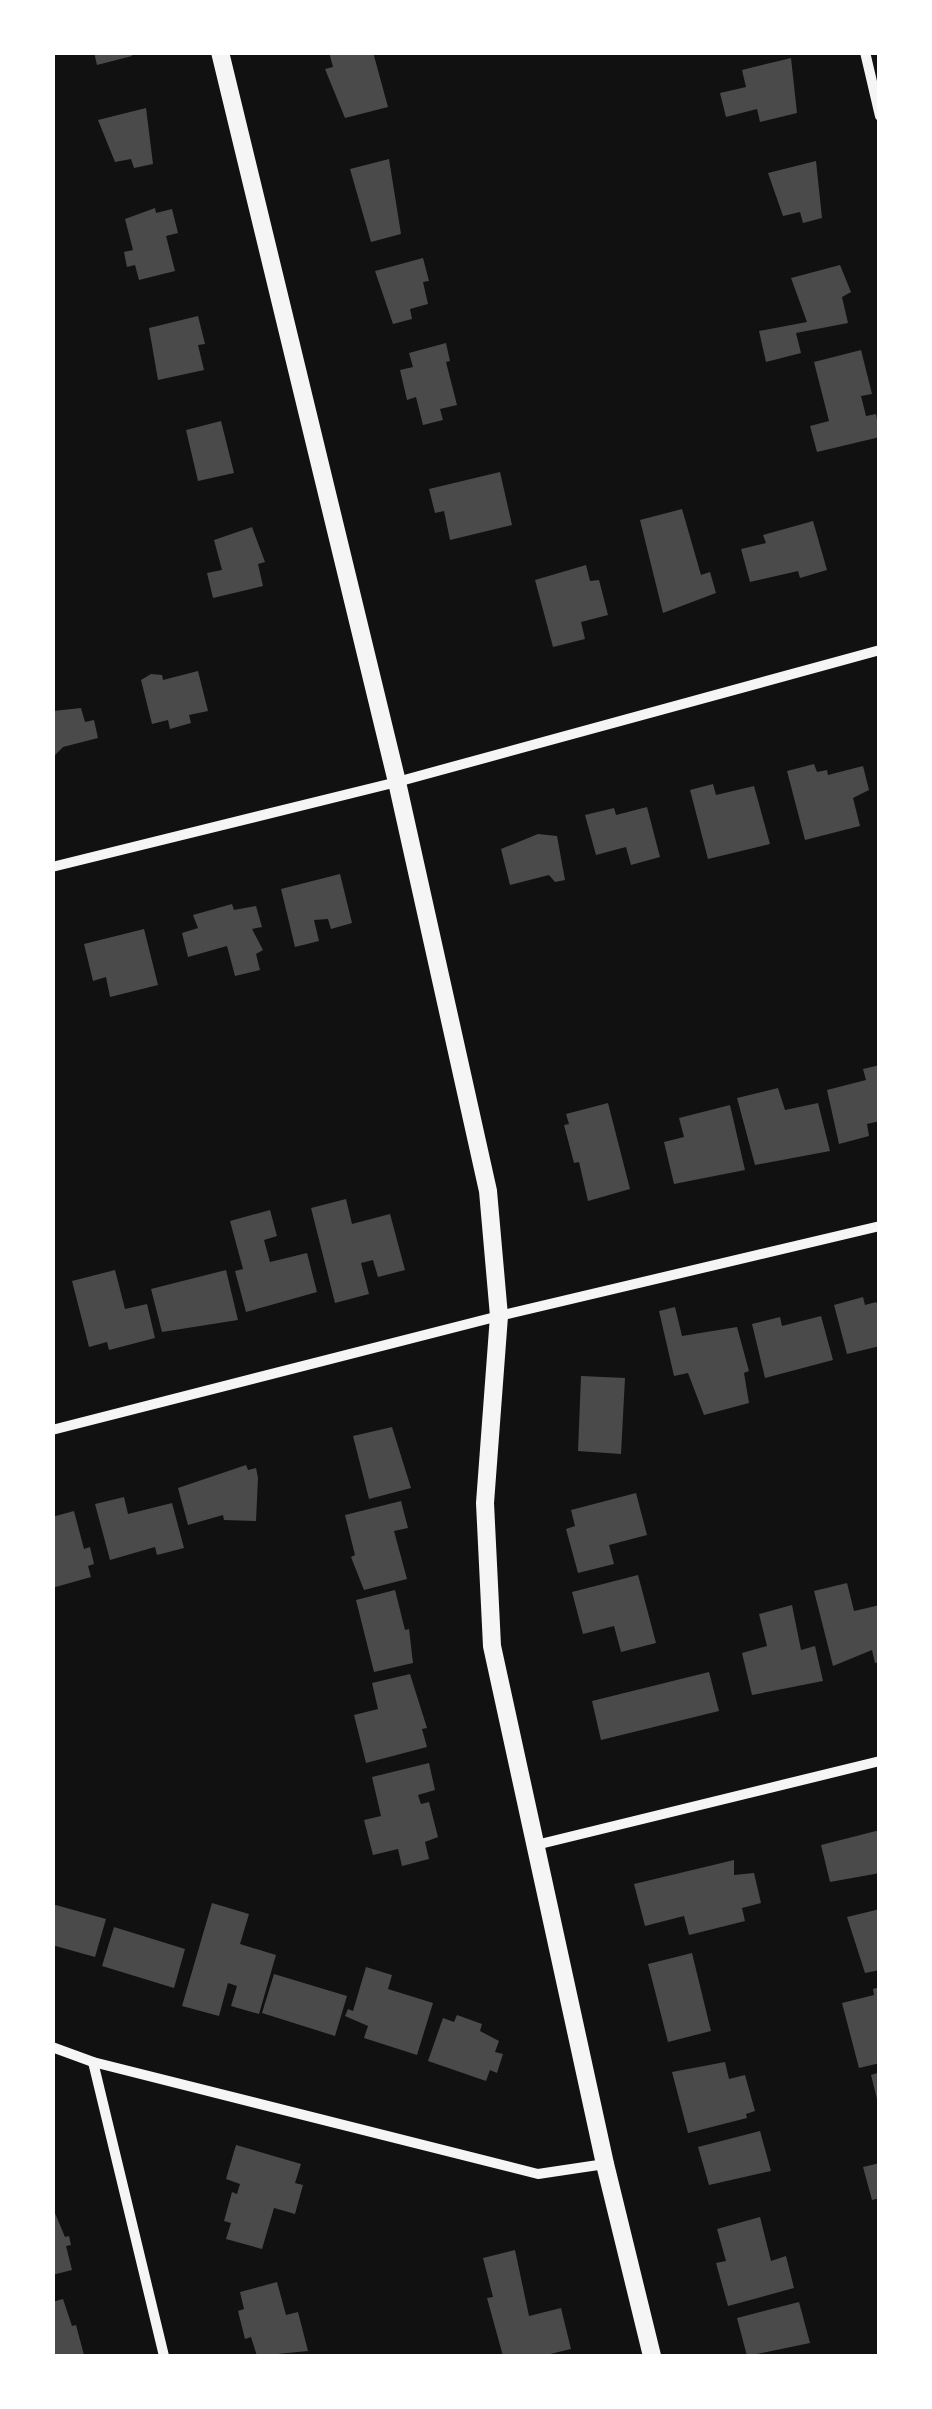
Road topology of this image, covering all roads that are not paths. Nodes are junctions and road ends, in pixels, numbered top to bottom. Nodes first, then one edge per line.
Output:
1 (220, 52) edge
2 (865, 52) edge
3 (880, 116) edge
4 (880, 650) edge
5 (397, 782) junction
6 (52, 867) edge
7 (880, 1226) edge
8 (499, 1316) junction
9 (52, 1430) edge
10 (880, 1761) edge
11 (536, 1845) junction
12 (52, 2047) edge
13 (93, 2062) junction
14 (605, 2164) junction
15 (164, 2356) edge
16 (652, 2356) edge

1 - 5 street
2 - 3 street
4 - 5 street
5 - 6 street
5 - 8 street
7 - 8 street
8 - 9 street
8 - 11 street
10 - 11 street
11 - 14 street
12 - 13 street
13 - 14 street
13 - 15 street
14 - 16 street

